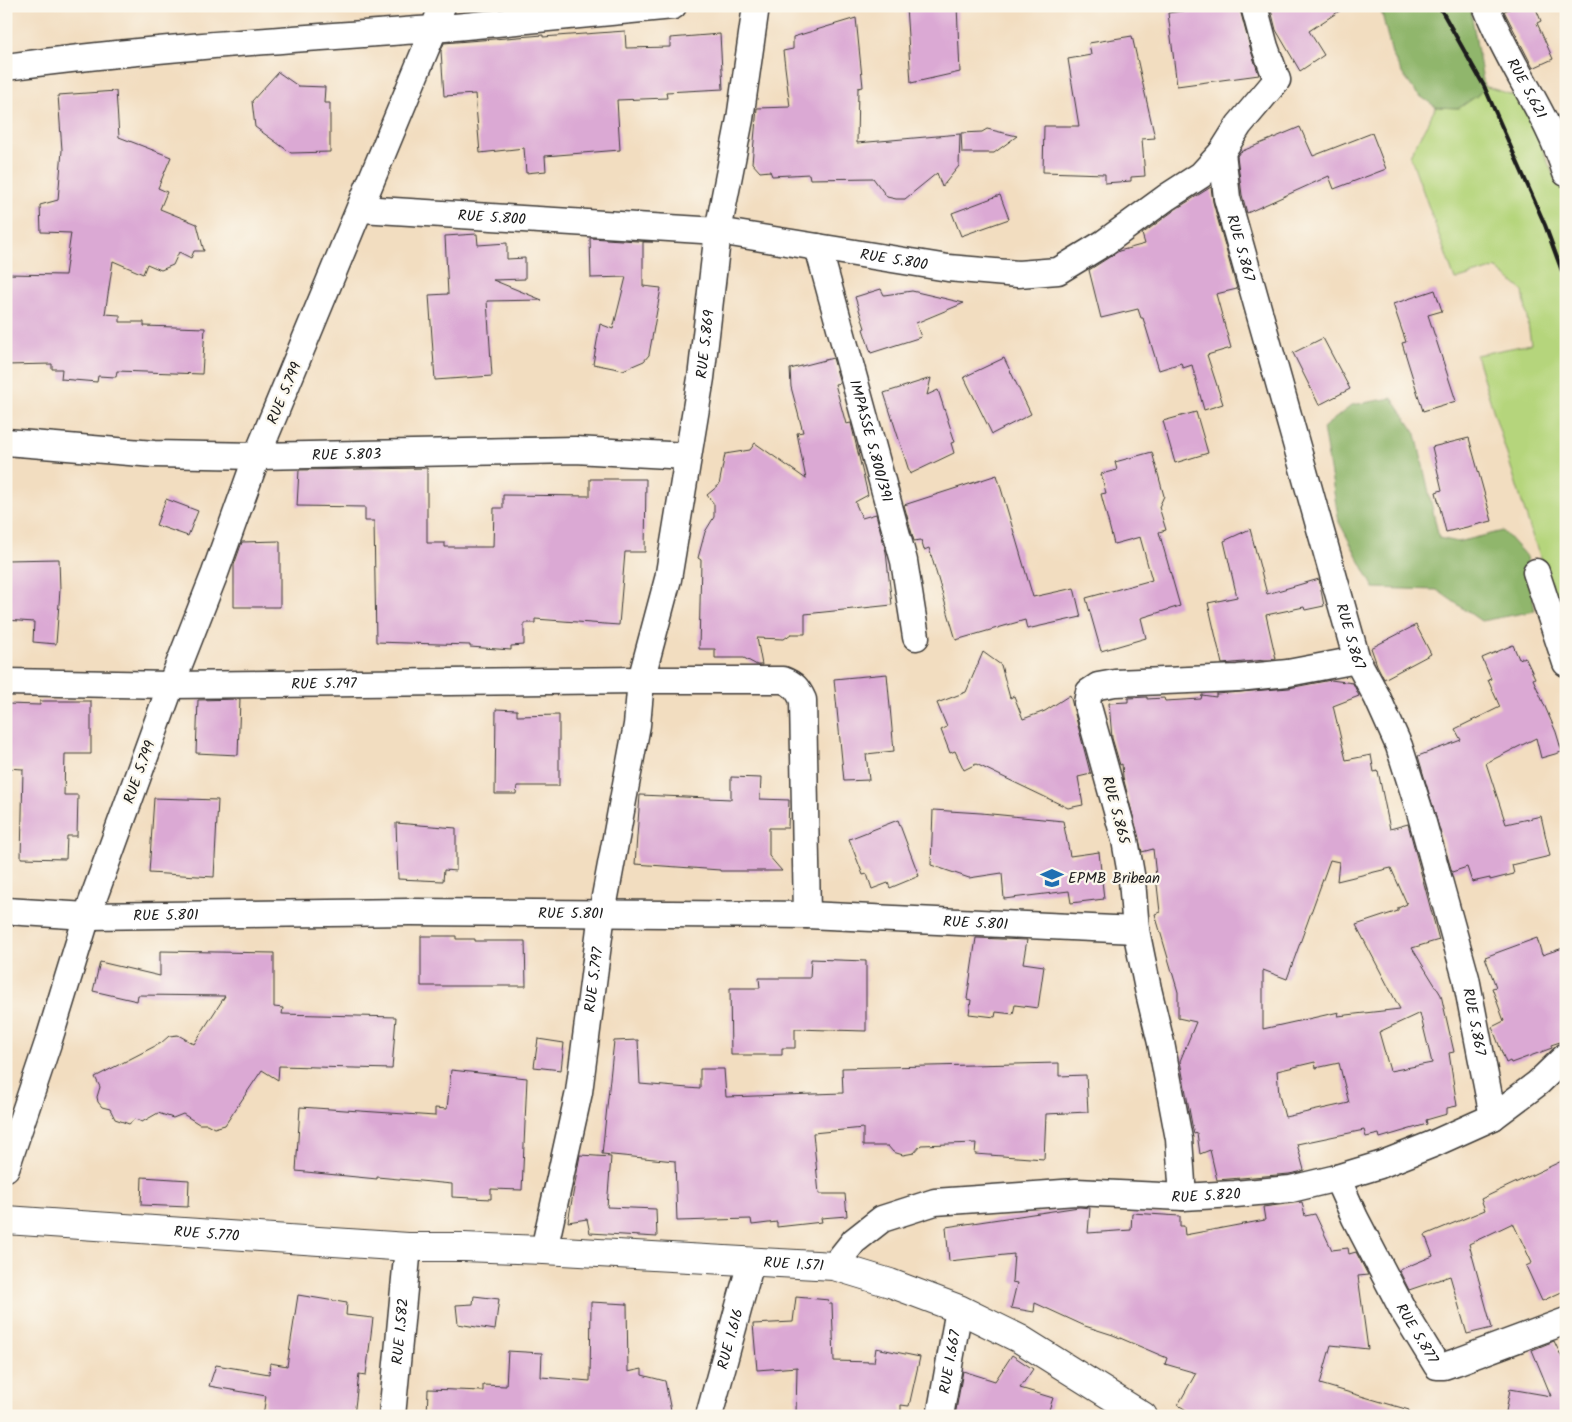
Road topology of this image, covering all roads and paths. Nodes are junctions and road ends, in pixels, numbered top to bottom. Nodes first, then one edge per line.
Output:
1 (673, 6) edge
2 (756, 6) edge
3 (1254, 6) edge
4 (1486, 6) edge
5 (438, 18) edge
6 (6, 67) edge
7 (1222, 152) junction
8 (1566, 173) edge
9 (361, 209) junction
10 (718, 231) junction
11 (818, 247) junction
12 (6, 442) edge
13 (258, 456) junction
14 (687, 456) junction
15 (1536, 572) dead end
16 (916, 637) dead end
17 (1357, 660) junction
18 (1566, 663) edge
19 (641, 680) junction
20 (6, 682) edge
21 (171, 685) junction
22 (6, 911) edge
23 (602, 913) junction
24 (807, 915) junction
25 (87, 916) junction
26 (1136, 930) junction
27 (1566, 1056) edge
28 (1493, 1117) junction
29 (6, 1168) edge
30 (1337, 1178) junction
31 (1183, 1197) junction
32 (6, 1220) edge
33 (408, 1247) junction
34 (544, 1250) junction
35 (751, 1262) junction
36 (834, 1266) junction
37 (959, 1309) junction
38 (1566, 1321) edge
39 (392, 1416) edge
40 (709, 1416) edge
41 (940, 1416) edge
42 (1143, 1416) edge

1 - 5 street
2 - 10 street, RUE 5.869
3 - 7 street, RUE 5.800
4 - 8 street, RUE 5.621
5 - 6 street
5 - 9 street, RUE 5.799
7 - 11 street, RUE 5.800
7 - 17 street, RUE 5.867
9 - 10 street, RUE 5.800
9 - 13 street, RUE 5.799
10 - 11 street, RUE 5.800
10 - 14 street, RUE 5.869
11 - 16 street, IMPASSE 5.800/391
12 - 13 street, RUE 5.803
13 - 14 street, RUE 5.803
13 - 21 street, RUE 5.799
14 - 19 street, RUE 5.869
15 - 18 street
17 - 26 street, RUE 5.865
17 - 28 street, RUE 5.867
19 - 21 street, RUE 5.797
19 - 23 street, RUE 5.797
19 - 24 street, RUE 5.797
20 - 21 street, RUE 5.797
21 - 25 street, RUE 5.799
22 - 25 street, RUE 5.801
23 - 24 street, RUE 5.801
23 - 25 street, RUE 5.801
23 - 34 street, RUE 5.797
24 - 26 street, RUE 5.801
25 - 29 street, RUE 5.799
26 - 31 street, RUE 5.865
27 - 28 street, RUE 5.820
28 - 30 street, RUE 5.820
30 - 31 street, RUE 5.820
30 - 38 street, RUE 5.877
31 - 36 street, RUE 5.820
32 - 33 main road, RUE 5.770
33 - 34 main road, RUE 1.571
33 - 39 street, RUE 1.582
34 - 35 main road, RUE 1.571
35 - 36 main road, RUE 1.571
35 - 40 street, RUE 1.616
36 - 37 main road, RUE 1.571
37 - 41 street, RUE 1.667
37 - 42 main road, RUE 1.571

